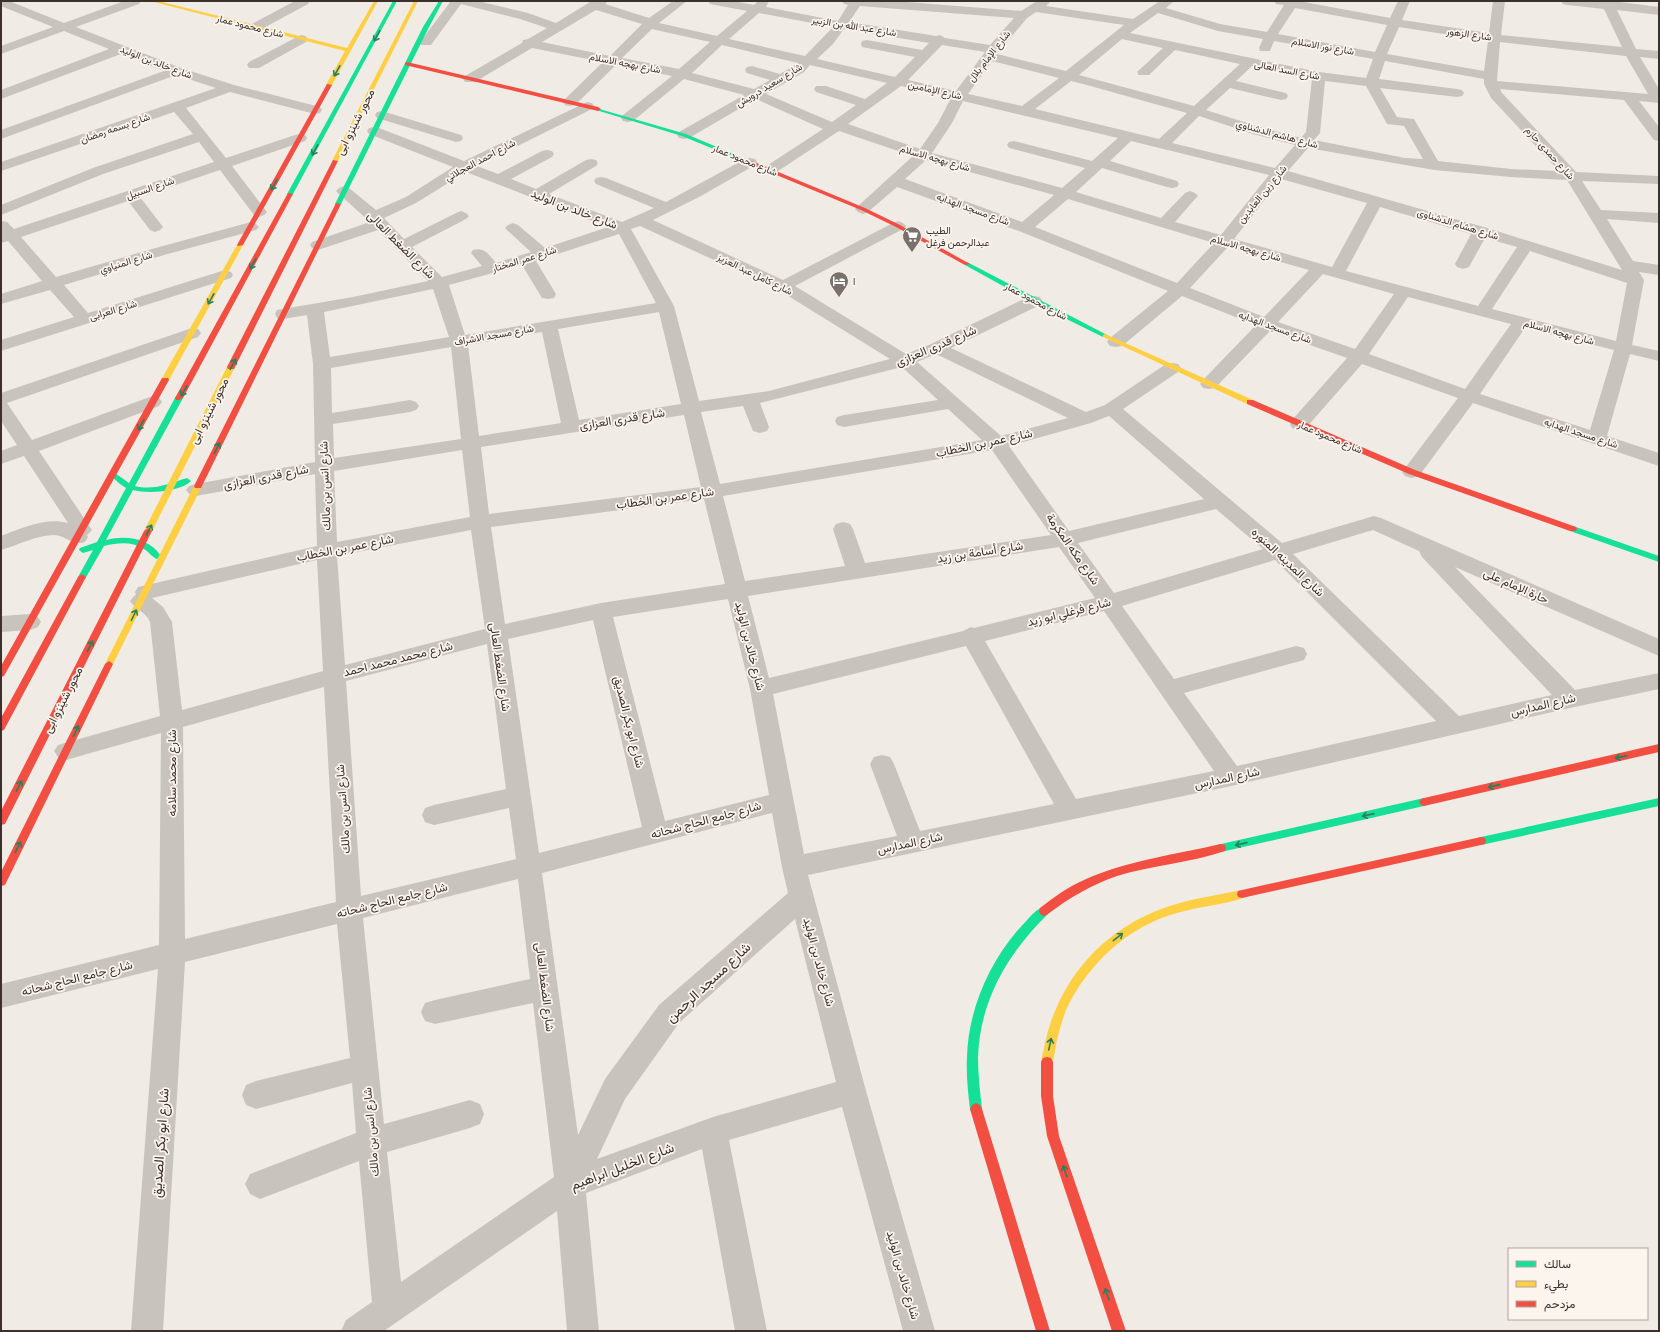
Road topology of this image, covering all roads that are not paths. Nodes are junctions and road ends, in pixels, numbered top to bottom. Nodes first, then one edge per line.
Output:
1 (135, 1) edge
2 (154, 1) edge
3 (302, 1) edge
4 (376, 1) edge
5 (395, 1) edge
6 (416, 1) edge
7 (441, 1) edge
8 (458, 1) edge
9 (463, 1) edge
10 (503, 1) edge
11 (681, 1) edge
12 (714, 1) edge
13 (852, 1) edge
14 (1168, 1) edge
15 (1404, 1) edge
16 (1499, 1) edge
17 (1567, 1) edge
18 (1, 2) edge
19 (872, 2) edge
20 (1288, 2) edge
21 (598, 3) edge
22 (890, 4) junction
23 (1607, 4) edge
24 (760, 5) edge
25 (958, 5) edge
26 (490, 7) junction
27 (1034, 8) edge
28 (20, 9) junction
29 (1157, 9) junction
30 (1659, 11) edge
31 (1, 16) edge
32 (883, 16) dead end
33 (1135, 23) junction
34 (1395, 23) junction
35 (650, 24) junction
36 (841, 25) junction
37 (66, 26) junction
38 (557, 27) junction
39 (254, 28) junction
40 (1119, 35) junction
41 (1270, 37) junction
42 (1495, 38) junction
43 (302, 39) junction
44 (940, 39) junction
45 (722, 40) junction
46 (426, 42) dead end
47 (528, 43) junction
48 (867, 44) dead end
49 (1172, 46) junction
50 (122, 49) junction
51 (1, 50) edge
52 (348, 50) junction
53 (991, 53) junction
54 (1632, 54) junction
55 (925, 55) junction
56 (1659, 55) edge
57 (1380, 56) junction
58 (612, 60) junction
59 (809, 60) junction
60 (1253, 63) junction
61 (407, 64) junction
62 (254, 65) dead end
63 (752, 70) dead end
64 (176, 71) junction
65 (1144, 72) dead end
66 (682, 74) junction
67 (1068, 76) junction
68 (1319, 76) junction
69 (470, 79) junction
70 (782, 79) junction
71 (1491, 80) junction
72 (898, 82) junction
73 (1227, 83) junction
74 (1371, 83) junction
75 (229, 88) junction
76 (821, 89) dead end
77 (1457, 93) dead end
78 (754, 94) junction
79 (1, 95) edge
80 (959, 96) junction
81 (1282, 96) dead end
82 (1628, 96) junction
83 (1658, 99) edge
84 (570, 102) junction
85 (866, 104) junction
86 (586, 106) junction
87 (178, 107) junction
88 (315, 110) junction
89 (1025, 111) junction
90 (1197, 111) junction
91 (628, 118) junction
92 (378, 123) junction
93 (835, 127) junction
94 (1, 135) edge
95 (684, 135) junction
96 (202, 136) junction
97 (1128, 136) junction
98 (1659, 137) edge
99 (300, 138) junction
100 (456, 138) dead end
101 (1305, 143) junction
102 (1014, 144) dead end
103 (1162, 144) junction
104 (547, 154) dead end
105 (924, 155) junction
106 (750, 162) junction
107 (223, 163) junction
108 (591, 163) dead end
109 (1097, 164) junction
110 (465, 166) junction
111 (1434, 166) junction
112 (1, 167) edge
113 (770, 170) junction
114 (1278, 173) junction
115 (1572, 176) junction
116 (499, 180) junction
117 (1659, 180) edge
118 (601, 181) dead end
119 (895, 181) junction
120 (1172, 184) dead end
121 (344, 191) junction
122 (131, 194) junction
123 (1065, 194) junction
124 (537, 195) junction
125 (1190, 196) dead end
126 (1376, 200) junction
127 (666, 208) junction
128 (863, 209) junction
129 (1, 210) edge
130 (260, 212) junction
131 (1595, 214) junction
132 (461, 216) dead end
133 (1659, 218) edge
134 (377, 221) junction
135 (1, 223) edge
136 (632, 224) junction
137 (1164, 224) junction
138 (898, 226) junction
139 (155, 227) dead end
140 (251, 227) junction
141 (513, 228) dead end
142 (1024, 228) junction
143 (1481, 231) junction
144 (6, 237) edge
145 (1224, 242) junction
146 (1526, 244) junction
147 (318, 245) junction
148 (402, 246) junction
149 (479, 253) dead end
150 (535, 256) junction
151 (1463, 264) dead end
152 (1628, 265) junction
153 (1319, 268) junction
154 (493, 269) junction
155 (1659, 270) edge
156 (1337, 273) junction
157 (225, 275) junction
158 (1636, 280) junction
159 (54, 283) junction
160 (440, 284) junction
161 (783, 286) junction
162 (1179, 290) junction
163 (1404, 292) junction
164 (548, 294) dead end
165 (1, 299) edge
166 (1034, 301) junction
167 (666, 306) junction
168 (315, 309) junction
169 (1482, 312) junction
170 (283, 314) junction
171 (84, 319) junction
172 (1521, 322) junction
173 (1266, 324) junction
174 (549, 326) junction
175 (192, 333) junction
176 (459, 341) junction
177 (1116, 342) junction
178 (1, 346) edge
179 (937, 348) junction
180 (1623, 348) junction
181 (1659, 356) edge
182 (1358, 357) junction
183 (905, 361) junction
184 (322, 364) junction
185 (1172, 368) junction
186 (1209, 384) junction
187 (1469, 396) junction
188 (1, 399) edge
189 (750, 399) junction
190 (153, 402) junction
191 (952, 403) junction
192 (410, 406) dead end
193 (1, 407) edge
194 (692, 408) junction
195 (1112, 409) junction
196 (1085, 419) junction
197 (324, 420) junction
198 (844, 421) dead end
199 (1299, 424) junction
200 (570, 427) junction
201 (760, 427) dead end
202 (1597, 439) junction
203 (471, 443) junction
204 (997, 443) junction
205 (27, 449) junction
206 (1, 458) edge
207 (1659, 460) edge
208 (209, 464) junction
209 (325, 466) junction
210 (1412, 472) junction
211 (114, 474) junction
212 (196, 490) junction
213 (712, 492) junction
214 (1221, 501) junction
215 (480, 522) junction
216 (1374, 523) joint
217 (843, 529) dead end
218 (80, 534) junction
219 (1066, 539) junction
220 (1, 543) edge
221 (1421, 544) junction
222 (327, 551) junction
223 (1278, 551) junction
224 (1659, 559) edge
225 (63, 564) junction
226 (159, 564) junction
227 (858, 571) junction
228 (736, 589) junction
229 (143, 597) junction
230 (1110, 602) junction
231 (601, 611) junction
232 (1, 624) edge
233 (28, 626) junction
234 (496, 634) junction
235 (971, 635) junction
236 (1, 637) edge
237 (1659, 648) edge
238 (1296, 654) dead end
239 (1, 674) edge
240 (335, 676) junction
241 (1659, 681) edge
242 (1170, 688) junction
243 (761, 689) junction
244 (1570, 699) junction
245 (172, 722) junction
246 (1455, 726) junction
247 (1, 727) edge
248 (1659, 748) edge
249 (66, 751) junction
250 (882, 764) dead end
251 (1231, 777) junction
252 (519, 796) junction
253 (782, 801) junction
254 (1659, 802) edge
255 (1070, 810) junction
256 (434, 815) dead end
257 (1, 821) edge
258 (656, 833) junction
259 (912, 843) junction
260 (529, 866) junction
261 (794, 867) junction
262 (1, 882) edge
263 (802, 896) junction
264 (349, 910) junction
265 (172, 955) junction
266 (545, 988) junction
267 (1, 996) edge
268 (435, 1012) dead end
269 (364, 1067) junction
270 (852, 1091) junction
271 (256, 1095) dead end
272 (470, 1114) dead end
273 (713, 1131) junction
274 (371, 1142) junction
275 (260, 1184) dead end
276 (570, 1184) junction
277 (375, 1322) edge
278 (147, 1331) edge
279 (583, 1331) edge
280 (752, 1331) edge
281 (919, 1331) edge
282 (1043, 1331) edge
283 (1119, 1331) edge

1 - 37 street
2 - 39 street, شارع محمود عمار
3 - 39 street
4 - 52 street
5 -> 247 street, محور شينزو ابى
257 -> 6 street, محور شينزو ابى
7 - 61 street
8 - 46 street
9 - 26 street
10 - 26 street
11 - 35 street
12 - 24 street, شارع عبد الله بن الزبير
13 - 19 street
13 - 36 street, شارع سعيد درويش
14 - 29 street
15 - 34 street
16 - 42 street
17 - 23 street
18 - 28 street, شارع خالد بن الوليد
19 - 22 street
20 - 34 street, شارع الزهور
20 - 41 street
21 - 35 street, شارع الإمامين
21 - 38 street
22 - 25 street
22 - 32 street
23 - 30 street
23 - 54 street
24 - 36 street, شارع عبد الله بن الزبير
24 - 45 street
25 - 27 street
26 - 38 street
27 - 33 street
27 - 53 street, شارع الإمام بلال
28 - 31 street
28 - 37 street, شارع خالد بن الوليد
29 - 33 street
29 - 41 street, شارع نور الاسلام
33 - 40 street
34 - 42 street, شارع الزهور
34 - 57 street
35 - 45 street, شارع الإمامين
35 - 58 street
36 - 44 street, شارع عبد الله بن الزبير
36 - 59 street, شارع سعيد درويش
37 - 50 street, شارع خالد بن الوليد
37 - 51 street
38 - 47 street
39 - 43 street, شارع محمود عمار
40 - 49 street, شارع السد العالى
40 - 67 street
41 - 57 street, شارع نور الاسلام
41 - 60 street
42 - 54 street, شارع الزهور
42 - 71 street
43 - 52 street, شارع محمود عمار
43 - 62 street
44 - 53 street, شارع عبد الله بن الزبير
44 - 55 street
45 - 59 street, شارع الإمامين
45 - 66 street
47 - 58 street, شارع بهجه الاسلام
47 - 69 street
48 - 55 street
49 - 60 street, شارع السد العالى
49 - 65 street
50 - 64 street, شارع خالد بن الوليد
50 - 79 street
52 -> 88 street
53 - 67 street, شارع هاشم الدشناوي
53 - 80 street, شارع الإمام بلال
54 - 56 street, شارع الزهور
54 - 83 street
55 - 72 street
57 - 71 street, شارع نور الاسلام
57 - 74 street
58 - 66 street, شارع بهجه الاسلام
58 - 84 street
59 - 70 street, شارع سعيد درويش
59 - 72 street, شارع الإمامين
60 - 68 street, شارع السد العالى
60 - 73 street
61 - 69 street, شارع محمود عمار
61 - 92 street
63 - 70 street
64 - 75 street, شارع خالد بن الوليد
64 - 94 street
66 - 78 street, شارع بهجه الاسلام
66 - 91 street
67 - 89 street
67 - 90 street, شارع هاشم الدشناوي
68 - 74 street, شارع السد العالى
68 - 101 street, شارع زين العابدين
69 - 84 street, شارع محمود عمار
70 - 78 street, شارع سعيد درويش
71 - 82 street, شارع نور الاسلام
71 - 115 street, شارع حمدى حازم
72 - 80 street, شارع الإمامين
72 - 85 street
73 - 81 street
73 - 90 street
74 - 77 street, شارع السد العالى
74 - 111 street
75 - 87 street, شارع بسمه رمضان
75 - 88 street, شارع خالد بن الوليد
76 - 85 street
78 - 93 street, شارع بهجه الاسلام
78 - 95 street, شارع سعيد درويش
80 - 89 street, شارع الإمامين
80 - 105 street, شارع الإمام بلال
82 - 83 street, شارع نور الاسلام
82 - 98 street
84 - 86 street, شارع محمود عمار
85 - 93 street
86 - 91 street, شارع محمود عمار
86 - 110 street, شارع احمد العجلاتي
87 - 96 street
87 - 112 street, شارع بسمه رمضان
88 - 99 street
89 - 97 street, شارع الإمامين
90 - 101 street, شارع هاشم الدشناوي
90 - 103 street
91 - 95 street, شارع محمود عمار
92 - 100 street
92 - 110 street, شارع خالد بن الوليد
92 - 121 street
93 - 105 street, شارع بهجه الاسلام
93 - 113 street
95 - 106 street, شارع محمود عمار
96 - 107 street
96 - 129 street
97 - 103 street, شارع الإمامين
97 - 109 street
99 - 107 street, شارع السبيل
99 -> 130 street
101 - 111 street, شارع هاشم الدشناوي
101 - 114 street, شارع زين العابدين
102 - 109 street
103 - 114 street, شارع الإمامين
104 - 116 street
105 - 119 street, شارع الإمام بلال
105 - 123 street, شارع بهجه الاسلام
106 - 113 street, شارع محمود عمار
106 - 127 street, شارع عمر المختار
107 - 122 street, شارع السبيل
107 - 130 street
108 - 124 street
109 - 120 street
109 - 123 street
110 - 116 street, شارع خالد بن الوليد
110 - 134 street, شارع احمد العجلاتي
111 - 115 street, شارع هاشم الدشناوي
113 - 128 street, شارع محمود عمار
114 - 126 street, شارع هشام الدشناوى
114 - 145 street, شارع زين العابدين
115 - 117 street, شارع هاشم الدشناوي
115 - 131 street, شارع حمدى حازم
116 - 124 street, شارع خالد بن الوليد
118 - 127 street
119 - 128 street, شارع الإمام بلال
119 - 142 street, شارع مسجد الهدايه
121 - 134 street, شارع الضغط العالى
121 - 147 street
122 - 139 street
122 - 144 street, شارع السبيل
123 - 137 street, شارع بهجه الاسلام
123 - 142 street
124 - 136 street, شارع خالد بن الوليد
125 - 137 street
126 - 143 street, شارع هشام الدشناوى
126 - 156 street
127 - 136 street, شارع عمر المختار
128 - 138 street, شارع محمود عمار
130 - 140 street
131 - 133 street
131 - 152 street, شارع حمدى حازم
132 - 148 street
134 - 147 street
134 - 148 street, شارع الضغط العالى
135 - 144 street
136 - 150 street, شارع عمر المختار
136 - 161 street, شارع كامل عبد العزيز
136 - 167 street, شارع خالد بن الوليد
137 - 145 street, شارع بهجه الاسلام
138 - 161 street
138 - 166 street, شارع محمود عمار
140 - 157 street
140 - 159 street, شارع المنياوي
141 - 150 street
142 - 162 street, شارع مسجد الهدايه
143 - 146 street, شارع هشام الدشناوى
143 - 151 street
144 - 159 street
145 - 153 street, شارع بهجه الاسلام
145 - 162 street, شارع زين العابدين
146 - 158 street, شارع هشام الدشناوى
146 - 169 street
147 - 170 street
148 - 160 street, شارع الضغط العالى
149 - 154 street
150 - 154 street, شارع عمر المختار
150 - 164 street
152 - 155 street
152 - 158 street, شارع حمدى حازم
153 - 156 street, شارع بهجه الاسلام
153 - 173 street
154 - 160 street, شارع عمر المختار
156 - 163 street, شارع بهجه الاسلام
157 - 171 street, شارع العرابى
157 -> 175 street
158 - 180 street
159 - 165 street, شارع المنياوي
159 - 171 street
160 - 168 street, شارع عمر المختار
160 - 176 street, شارع الضغط العالى
161 - 183 street, شارع كامل عبد العزيز
162 - 173 street, شارع مسجد الهدايه
162 - 177 street, شارع زين العابدين
163 - 169 street, شارع بهجه الاسلام
163 - 182 street
166 - 177 street, شارع محمود عمار
166 - 179 street, شارع قدرى العزازى
167 - 174 street, شارع مسجد الاشراف
167 - 194 street, شارع خالد بن الوليد
168 - 170 street, شارع عمر المختار
168 - 184 street, شارع انس بن مالك
169 - 172 street, شارع بهجه الاسلام
208 -> 170 street
171 - 178 street, شارع العرابى
172 - 180 street, شارع بهجه الاسلام
172 - 187 street
173 - 182 street, شارع مسجد الهدايه
173 - 186 street
174 - 176 street, شارع مسجد الاشراف
174 - 200 street
175 - 188 street
175 - 190 street
176 - 184 street, شارع مسجد الاشراف
176 - 203 street, شارع الضغط العالى
177 - 185 street, شارع محمود عمار
179 - 183 street, شارع قدرى العزازى
179 - 196 street
180 - 181 street, شارع بهجه الاسلام
180 - 202 street
182 - 187 street, شارع مسجد الهدايه
182 - 199 street
183 - 189 street, شارع قدرى العزازى
183 - 191 street, شارع مكه المكرمة
184 - 197 street, شارع انس بن مالك
185 - 186 street, شارع محمود عمار
185 - 195 street, شارع عمر بن الخطاب
186 - 199 street, شارع محمود عمار
187 - 202 street, شارع مسجد الهدايه
187 - 210 street
189 - 194 street, شارع قدرى العزازى
189 - 201 street
190 - 205 street
190 -> 211 street
191 - 198 street
191 - 204 street, شارع مكه المكرمة
192 - 197 street
193 - 205 street
194 - 200 street, شارع قدرى العزازى
194 - 213 street, شارع خالد بن الوليد
195 - 196 street, شارع عمر بن الخطاب
195 - 214 street, شارع المدينه المنوره
196 - 204 street, شارع عمر بن الخطاب
197 - 209 street, شارع انس بن مالك
199 - 210 street, شارع محمود عمار
200 - 203 street, شارع قدرى العزازى
202 - 207 street, شارع مسجد الهدايه
203 - 209 street, شارع قدرى العزازى
203 - 215 street, شارع الضغط العالى
204 - 213 street, شارع عمر بن الخطاب
204 - 219 street, شارع مكه المكرمة
205 - 206 street
205 - 218 street
208 - 211 street
208 - 212 street
209 - 212 street, شارع قدرى العزازى
209 - 222 street, شارع انس بن مالك
210 - 224 street, شارع محمود عمار
211 - 218 street
212 - 226 street
213 - 215 street, شارع عمر بن الخطاب
213 - 228 street, شارع خالد بن الوليد
214 - 219 street, شارع أسامة بن زيد
214 - 223 street, شارع المدينه المنوره
215 - 222 street, شارع عمر بن الخطاب
215 - 234 street, شارع الضغط العالى
216 - 221 street, حارة الإمام على
216 - 223 street, شارع فرغلي ابو زيد
217 - 227 street
218 - 220 street
218 - 225 street
219 - 227 street, شارع أسامة بن زيد
219 - 230 street, شارع مكه المكرمة
221 - 237 street, حارة الإمام على
221 - 244 street
222 - 229 street, شارع عمر بن الخطاب
222 - 240 street, شارع انس بن مالك
223 - 230 street, شارع فرغلي ابو زيد
223 - 246 street, شارع المدينه المنوره
225 - 226 street
225 - 233 street
226 - 229 street
227 - 228 street, شارع أسامة بن زيد
228 - 231 street, شارع محمد محمد احمد
228 - 243 street, شارع خالد بن الوليد
229 - 245 street, شارع محمد سلامه
249 -> 229 street
230 - 235 street, شارع فرغلي ابو زيد
230 - 242 street, شارع مكه المكرمة
231 - 234 street, شارع محمد محمد احمد
231 - 258 street, شارع ابو بكر الصديق
232 - 233 street
233 - 236 street
233 - 239 street
234 - 240 street, شارع محمد محمد احمد
234 - 252 street, شارع الضغط العالى
235 - 243 street, شارع فرغلي ابو زيد
235 - 255 street
238 - 242 street
240 - 245 street, شارع محمد محمد احمد
240 - 264 street, شارع انس بن مالك
241 - 244 street, شارع المدارس
242 - 251 street, شارع مكه المكرمة
243 - 253 street, شارع خالد بن الوليد
244 - 246 street, شارع المدارس
245 - 249 street, شارع محمد محمد احمد
245 - 265 street, شارع محمد سلامه
246 - 251 street, شارع المدارس
248 -> 282 street
262 -> 249 street
250 - 259 street
251 - 255 street, شارع المدارس
252 - 256 street
252 - 260 street, شارع الضغط العالى
253 - 258 street, شارع جامع الحاج شحاته
253 - 261 street, شارع خالد بن الوليد
283 -> 254 street
255 - 259 street, شارع المدارس
258 - 260 street, شارع جامع الحاج شحاته
259 - 261 street, شارع المدارس
260 - 264 street, شارع جامع الحاج شحاته
260 - 266 street, شارع الضغط العالى
261 - 263 street, شارع خالد بن الوليد
263 - 270 street, شارع خالد بن الوليد
263 - 276 street, شارع مسجد الرحمن
264 - 265 street, شارع جامع الحاج شحاته
264 - 269 street, شارع انس بن مالك
265 - 267 street, شارع جامع الحاج شحاته
265 - 278 street, شارع ابو بكر الصديق
266 - 268 street
266 - 276 street, شارع الضغط العالى
269 - 271 street
269 - 274 street, شارع انس بن مالك
270 - 273 street, شارع الخليل ابراهيم
270 - 281 street, شارع خالد بن الوليد
272 - 274 street
273 - 276 street, شارع الخليل ابراهيم
273 - 280 street
274 - 275 street
274 - 277 street, شارع انس بن مالك
276 - 277 street, شارع الخليل ابراهيم
276 - 279 street, شارع الضغط العالى

